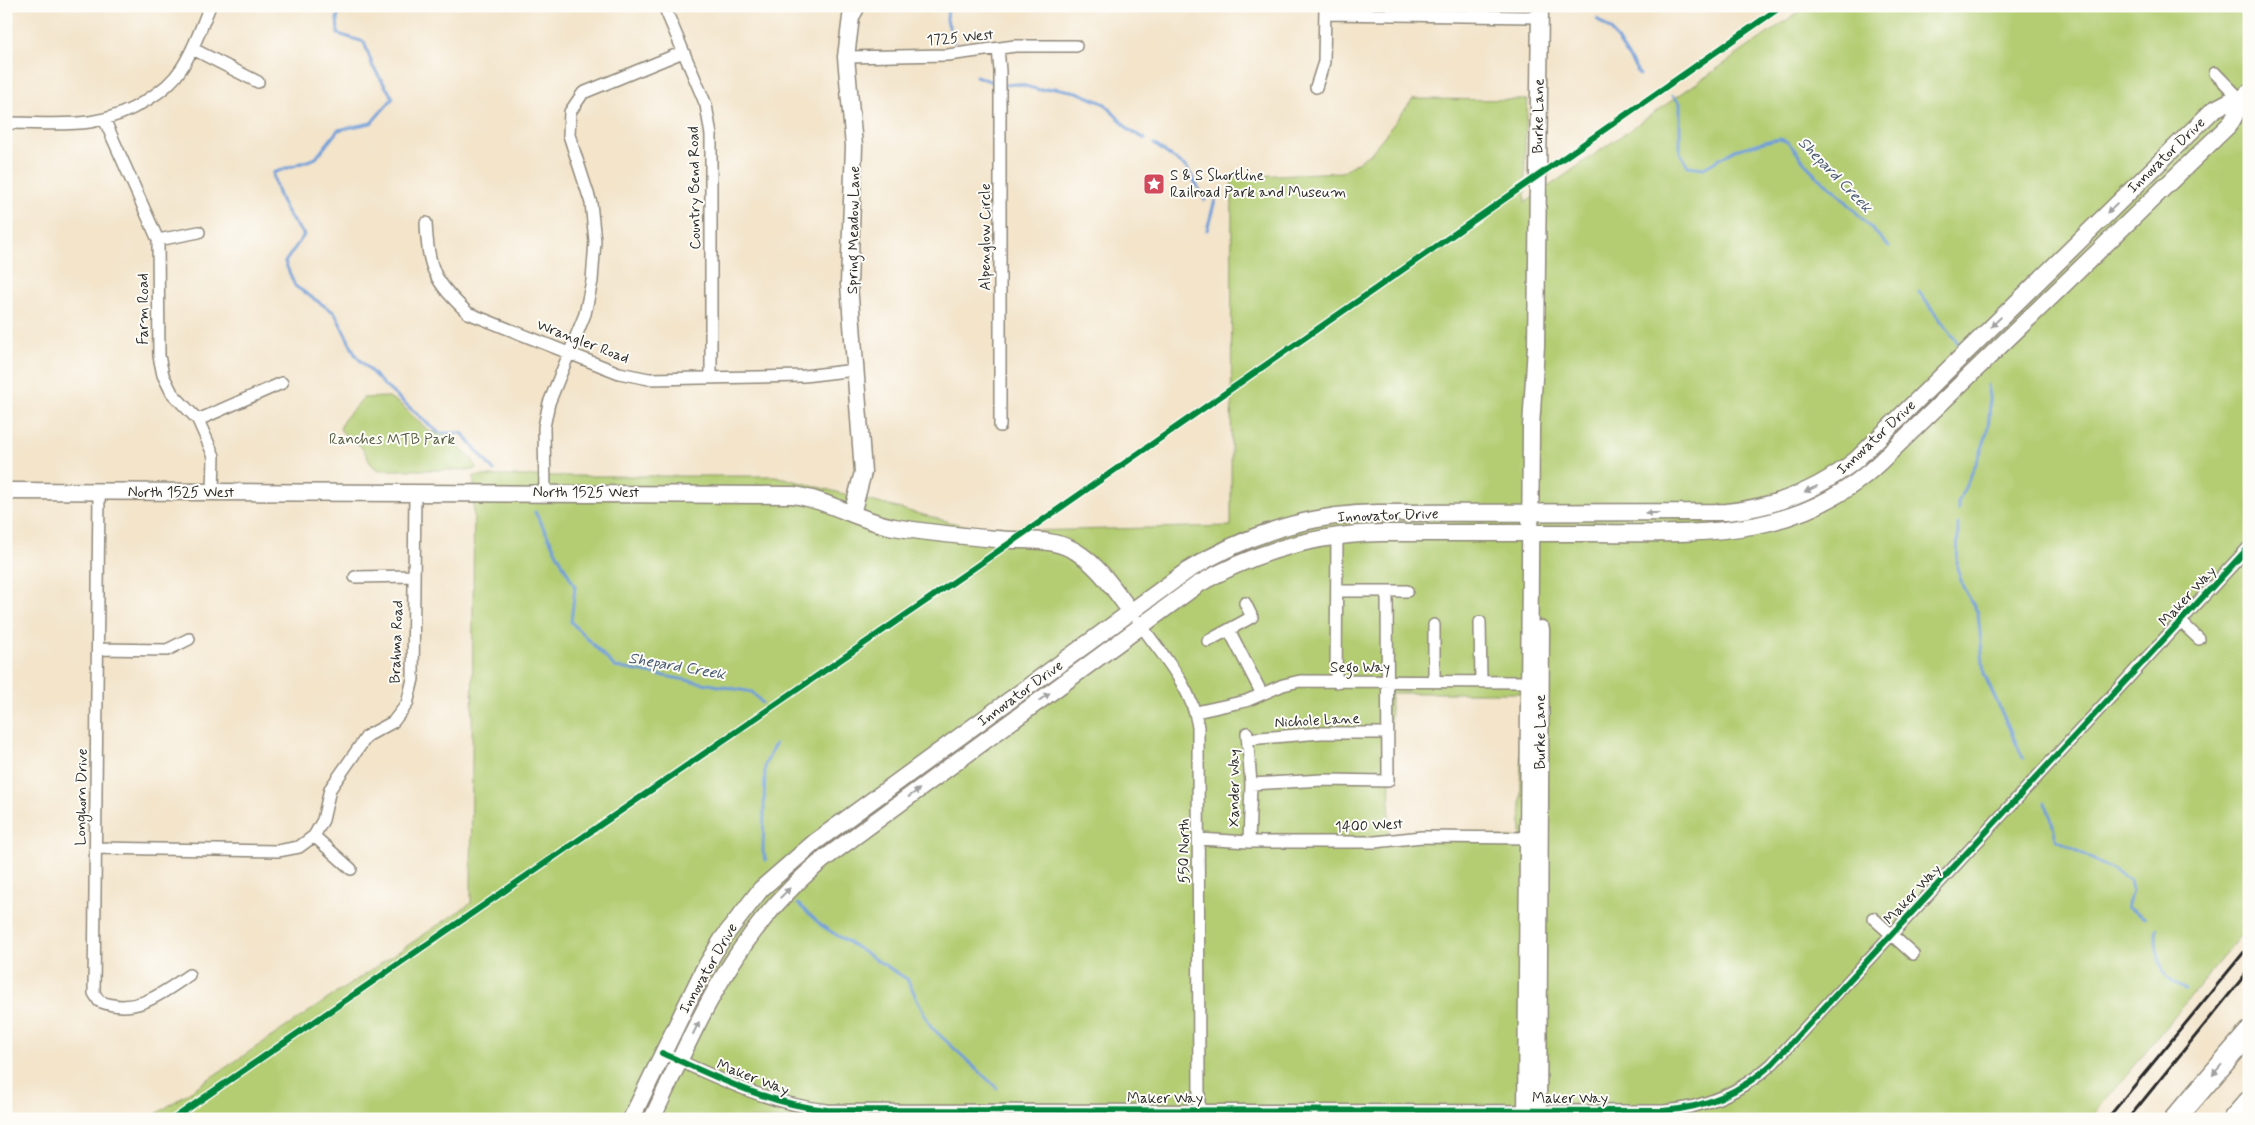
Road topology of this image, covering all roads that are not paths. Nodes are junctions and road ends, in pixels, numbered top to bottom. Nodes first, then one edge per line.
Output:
1 (210, 6) edge
2 (664, 6) edge
3 (857, 6) edge
4 (1326, 10) edge
5 (1539, 11) edge
6 (1076, 46) dead end
7 (998, 48) junction
8 (192, 49) junction
9 (683, 52) junction
10 (846, 57) junction
11 (2215, 73) dead end
12 (258, 82) dead end
13 (1316, 87) dead end
14 (2246, 100) edge
15 (105, 121) junction
16 (6, 123) edge
17 (426, 223) dead end
18 (199, 232) dead end
19 (158, 240) junction
20 (570, 353) junction
21 (855, 370) junction
22 (710, 378) junction
23 (282, 383) dead end
24 (198, 420) junction
25 (1000, 426) dead end
26 (6, 491) edge
27 (99, 492) junction
28 (213, 492) junction
29 (415, 492) junction
30 (545, 492) junction
31 (1536, 513) junction
32 (852, 514) junction
33 (1536, 533) junction
34 (1337, 535) junction
35 (2249, 547) edge
36 (413, 576) junction
37 (355, 577) dead end
38 (1407, 591) dead end
39 (1337, 592) junction
40 (1387, 592) junction
41 (1245, 604) dead end
42 (1131, 612) junction
43 (2180, 621) junction
44 (1480, 622) dead end
45 (1434, 625) dead end
46 (1141, 626) junction
47 (1229, 630) junction
48 (189, 639) dead end
49 (2199, 639) dead end
50 (1208, 640) dead end
51 (98, 649) junction
52 (1434, 681) junction
53 (1336, 682) junction
54 (1388, 682) junction
55 (1481, 682) junction
56 (1529, 682) junction
57 (1262, 694) junction
58 (1196, 712) junction
59 (1388, 732) junction
60 (1248, 736) joint
61 (1251, 784) junction
62 (314, 836) junction
63 (1534, 838) junction
64 (1200, 839) junction
65 (1249, 842) junction
66 (96, 848) junction
67 (351, 869) dead end
68 (1873, 918) dead end
69 (1892, 934) junction
70 (1913, 954) dead end
71 (189, 975) dead end
72 (2249, 1033) edge
73 (662, 1053) junction
74 (680, 1061) junction
75 (2249, 1102) edge
76 (1199, 1110) junction
77 (1532, 1115) edge
78 (630, 1119) edge
79 (652, 1119) edge
80 (2175, 1119) edge
81 (2234, 1119) edge

1 - 8 street
2 - 9 street, Country Bend Road
3 - 10 main road, Spring Meadow Lane
4 - 5 street
4 - 13 street
5 - 31 main road, Burke Lane
6 - 7 street, 1725 West
7 - 10 street, 1725 West
7 - 25 street, Alpenglow Circle
8 - 12 street
8 - 15 street
9 - 20 street
9 - 22 street, Country Bend Road
10 - 21 main road, Spring Meadow Lane
11 - 14 street
14 -> 31 main road, Innovator Drive
14 - 33 main road, Innovator Drive
15 - 16 street
15 - 19 street, Farm Road
17 - 20 street, Wrangler Road
18 - 19 street
19 - 24 street, Farm Road
20 - 22 street, Wrangler Road
20 - 30 street
21 - 22 street, Wrangler Road
21 - 32 main road, Spring Meadow Lane
23 - 24 street
24 - 28 street, Farm Road
26 - 27 main road, North 1525 West
27 - 28 main road, North 1525 West
27 - 51 street, Longhorn Drive
28 - 29 main road, North 1525 West
29 - 30 main road, North 1525 West
29 - 36 street, Brahma Road
30 - 32 main road, North 1525 West
31 - 33 main road, Burke Lane
31 - 42 main road, Innovator Drive
32 - 42 main road, North 1525 West
33 - 34 main road, Innovator Drive
33 - 56 main road, Burke Lane
33 - 63 main road, Burke Lane
34 - 39 street
34 - 46 main road, Innovator Drive
35 - 43 street, Maker Way
36 - 37 street
36 - 62 street, Brahma Road
38 - 40 street
39 - 40 street
39 - 53 street
40 - 54 street
41 - 47 street
42 - 46 street, 550 North
42 - 73 main road, Innovator Drive
43 - 49 street
43 - 69 street, Maker Way
44 - 55 street
45 - 52 street
46 - 58 street, 550 North
74 -> 46 main road, Innovator Drive
47 - 50 street
47 - 57 street
48 - 51 street
51 - 66 street, Longhorn Drive
52 - 54 street, Sego Way
52 - 55 street, Sego Way
53 - 54 street, Sego Way
53 - 57 street, Sego Way
54 - 59 street
55 - 56 street, Sego Way
56 - 63 main road, Burke Lane
57 - 58 street, Sego Way
58 - 64 street, 550 North
59 - 60 street, Nichole Lane
59 - 61 street
60 - 61 street, Xander Way
61 - 65 street, Xander Way
62 - 66 street
62 - 67 street
63 - 65 street, 1400 West
63 - 77 main road, Burke Lane
64 - 65 street, 1400 West
64 - 76 street, 550 North
66 - 71 street, Longhorn Drive
68 - 69 street
69 - 70 street
69 - 77 street, Maker Way
72 -> 80 highway
73 - 74 street, Maker Way
73 - 78 main road, Innovator Drive
74 - 76 street, Maker Way
74 - 79 main road, Innovator Drive
75 - 81 highway
76 - 77 street, Maker Way

